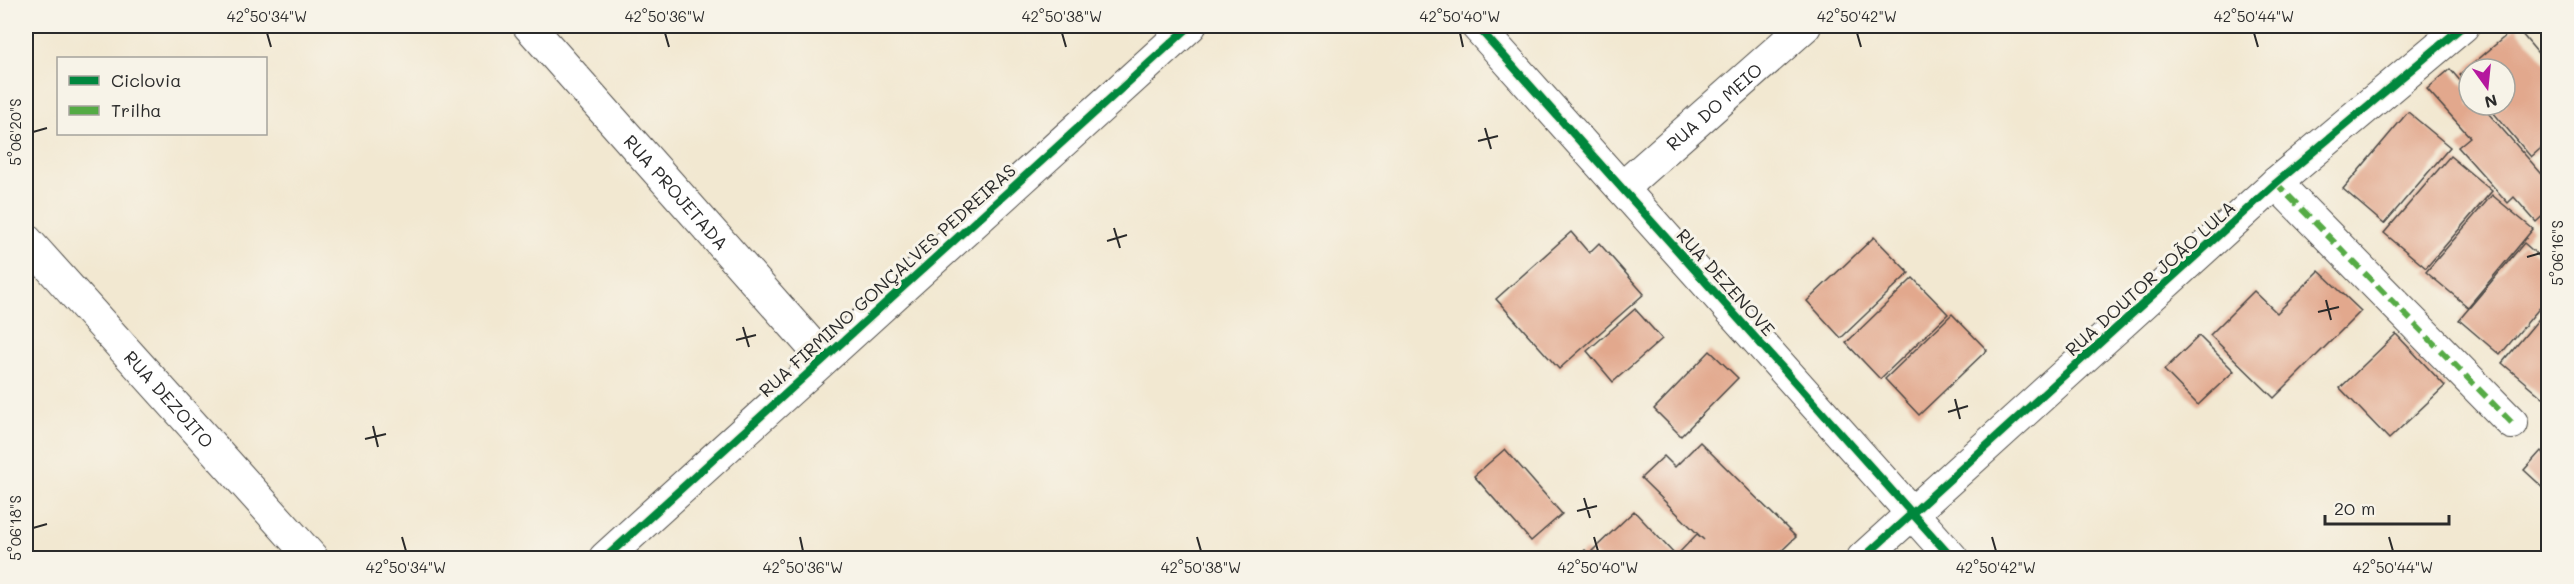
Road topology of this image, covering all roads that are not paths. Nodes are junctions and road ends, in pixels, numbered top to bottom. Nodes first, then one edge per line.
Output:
1 (529, 26) edge
2 (1190, 26) edge
3 (1477, 26) edge
4 (1804, 26) edge
5 (2463, 26) edge
6 (2276, 183) junction
7 (1622, 188) junction
8 (26, 240) edge
9 (823, 358) junction
10 (2512, 423) dead end
11 (1912, 514) junction
12 (312, 558) edge
13 (605, 558) edge
14 (1863, 558) edge
15 (1952, 558) edge

1 - 9 street, RUA PROJETADA
2 - 9 street, RUA FIRMINO GONÇALVES PEDREIRAS
3 - 7 street, RUA DEZENOVE
4 - 7 street, RUA DO MEIO
5 - 6 street, RUA DOUTOR JOÃO LULA
6 - 10 street
6 - 11 street, RUA DOUTOR JOÃO LULA
7 - 11 street, RUA DEZENOVE
8 - 12 street, RUA DEZOITO
9 - 13 street, RUA FIRMINO GONÇALVES PEDREIRAS
11 - 14 street, RUA DOUTOR JOÃO LULA
11 - 15 street, RUA DEZENOVE

